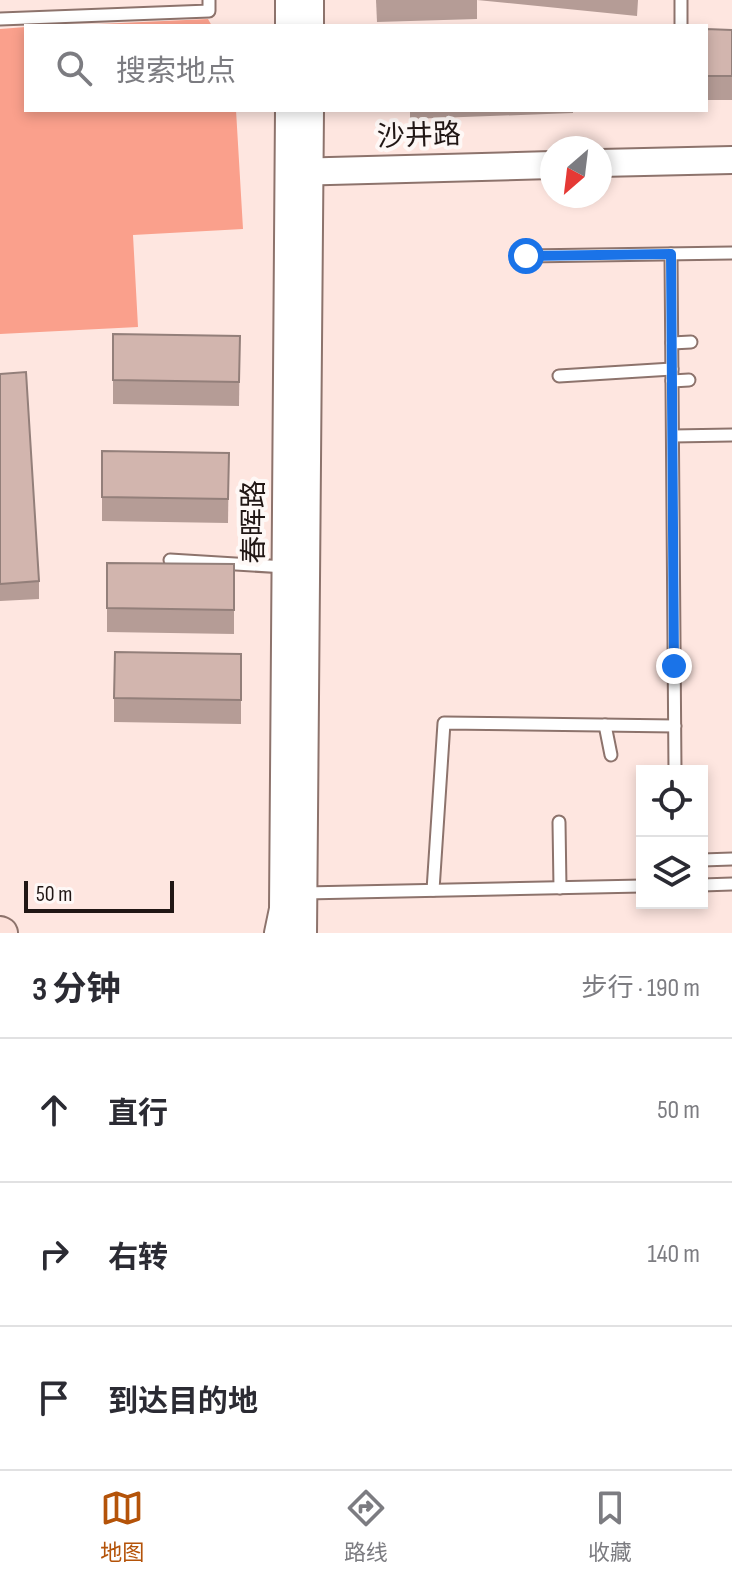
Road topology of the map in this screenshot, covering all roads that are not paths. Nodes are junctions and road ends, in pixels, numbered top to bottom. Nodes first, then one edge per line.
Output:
1 (209, 0) edge
2 (289, 0) edge
3 (310, 0) edge
4 (681, 0) edge
5 (0, 19) edge
6 (289, 24) edge
7 (310, 24) edge
8 (681, 24) edge
9 (289, 112) edge
10 (310, 112) edge
11 (732, 160) edge
12 (612, 163) edge
13 (540, 165) edge
14 (299, 172) junction
15 (732, 253) edge
16 (671, 254) junction
17 (526, 256) dead end
18 (691, 342) dead end
19 (672, 343) junction
20 (672, 375) junction
21 (559, 376) dead end
22 (689, 380) dead end
23 (732, 435) edge
24 (673, 436) junction
25 (170, 560) edge
26 (286, 567) junction
27 (605, 725) junction
28 (675, 726) junction
29 (611, 755) dead end
30 (675, 765) edge
31 (559, 822) dead end
32 (732, 859) edge
33 (708, 860) edge
34 (732, 884) edge
35 (708, 885) edge
36 (636, 886) edge
37 (560, 888) junction
38 (433, 890) junction
39 (305, 893) junction
40 (278, 933) edge
41 (303, 933) edge

1 - 5 lane
2 - 6 street
3 - 7 street
4 - 8 lane
9 - 14 street, 春晖路
10 - 14 street, 春晖路
11 - 12 street
13 - 14 street, 沙井路
14 - 26 street, 春晖路
14 - 39 street, 春晖路
15 - 16 lane
16 - 17 lane
16 - 19 lane
18 - 19 lane
19 - 20 lane
20 - 21 lane
20 - 22 lane
20 - 24 lane
23 - 24 lane
24 - 28 lane
25 - 26 lane
26 - 40 street, 春晖路
27 - 28 lane
27 - 29 lane
27 - 38 lane
28 - 30 lane
31 - 37 lane
32 - 33 lane
34 - 35 lane
36 - 37 lane
37 - 38 lane
38 - 39 lane
39 - 41 street, 春晖路

